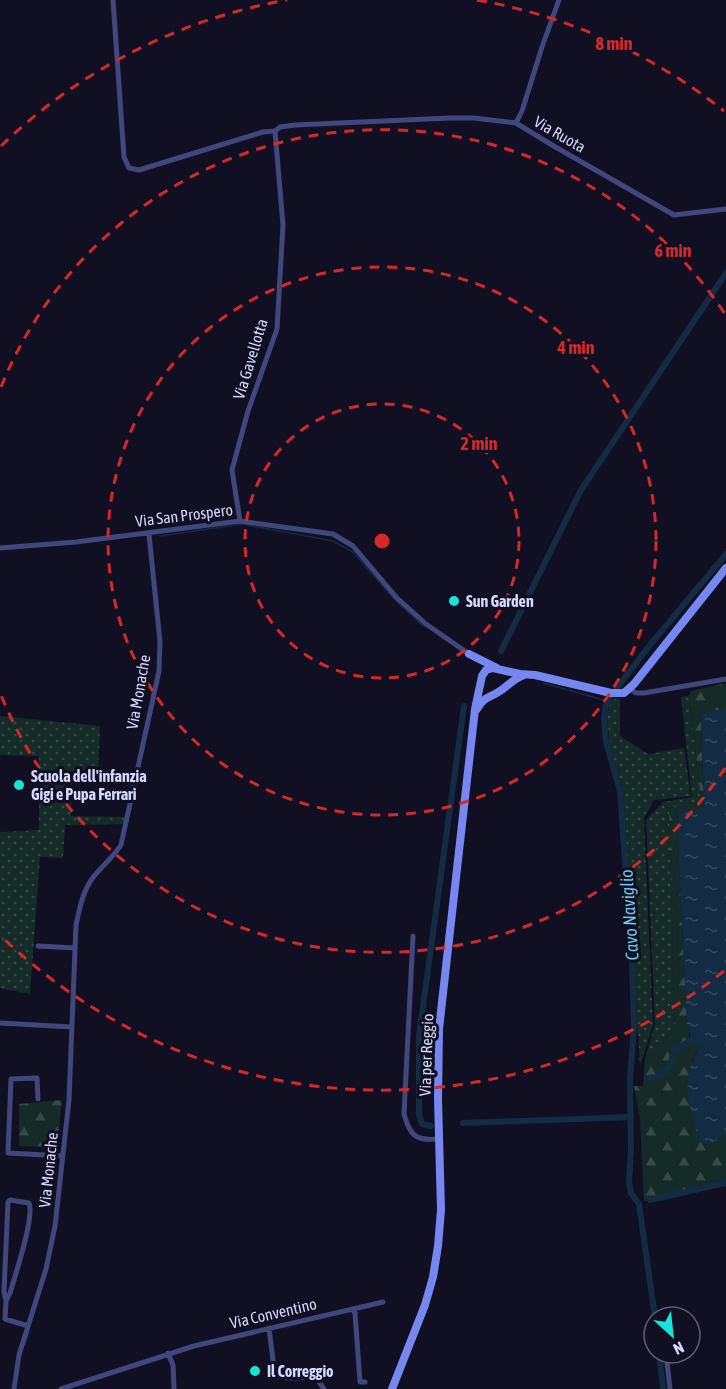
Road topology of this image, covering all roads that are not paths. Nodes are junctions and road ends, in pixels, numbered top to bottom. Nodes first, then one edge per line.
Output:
1 (113, 0) edge
2 (559, 0) edge
3 (516, 123) junction
4 (275, 131) junction
5 (726, 209) edge
6 (240, 521) junction
7 (149, 534) junction
8 (0, 548) edge
9 (726, 568) edge
10 (469, 654) junction
11 (499, 669) junction
12 (526, 674) junction
13 (481, 679) junction
14 (726, 679) edge
15 (504, 686) junction
16 (630, 689) junction
17 (493, 693) junction
18 (475, 716) junction
19 (413, 936) dead end
20 (38, 946) dead end
21 (75, 948) junction
22 (0, 1023) edge
23 (72, 1027) junction
24 (38, 1099) dead end
25 (439, 1139) junction
26 (63, 1156) junction
27 (6, 1301) junction
28 (383, 1302) dead end
29 (353, 1310) junction
30 (28, 1326) junction
31 (269, 1328) junction
32 (168, 1353) junction
33 (667, 1365) edge
34 (365, 1382) dead end
35 (14, 1389) edge
36 (63, 1389) edge
37 (174, 1389) edge
38 (324, 1389) edge
39 (392, 1389) edge
40 (670, 1389) edge

1 - 4 street
2 - 3 street, Via Ruota
3 - 4 street
3 - 5 street, Via Ruota
4 - 6 street, Via Gavellotta
6 - 7 street, Via San Prospero
6 - 10 street, Via San Prospero
7 - 8 street, Via San Prospero
7 - 21 street, Via Monache
9 - 16 main road
10 - 11 main road, Via San Prospero
10 - 13 main road, Via San Prospero
11 - 12 main road
11 - 13 main road
11 - 15 main road
12 - 15 main road
12 - 16 main road
13 - 17 main road
13 - 18 main road, Via per Reggio
14 - 16 street
15 - 17 main road
17 - 18 main road
18 - 25 main road, Via per Reggio
19 - 25 street
20 - 21 street
21 - 23 street, Via Monache
22 - 23 street
23 - 26 street, Via Monache
24 - 26 street
25 - 39 main road, Via per Reggio
26 - 30 street, Via Monache
27 - 27 street
27 - 30 street
28 - 29 street, Via Conventino
29 - 31 street, Via Conventino
29 - 34 street
30 - 35 street, Via Monache
31 - 32 street, Via Conventino
31 - 38 street
32 - 36 street, Via Conventino
32 - 37 street
33 - 40 street

